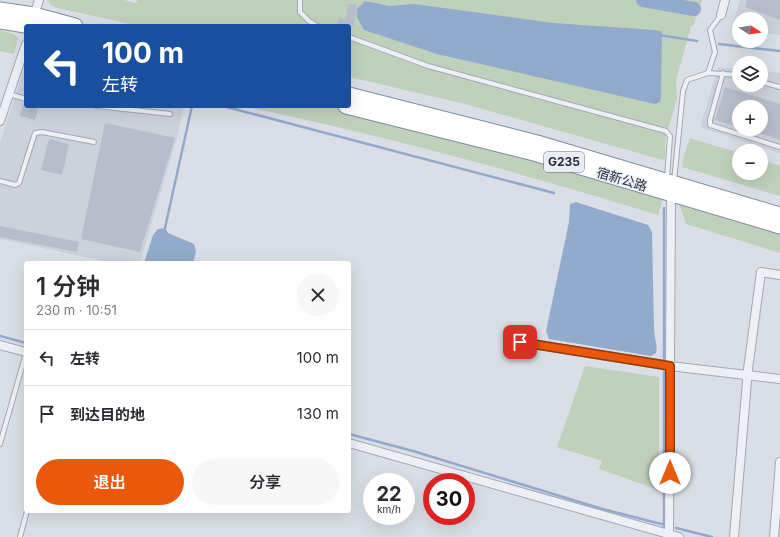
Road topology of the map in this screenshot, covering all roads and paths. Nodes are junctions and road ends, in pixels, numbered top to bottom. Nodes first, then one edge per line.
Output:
1 (39, 0) edge
2 (300, 0) edge
3 (725, 0) edge
4 (0, 10) edge
5 (721, 15) joint
6 (0, 21) edge
7 (33, 21) edge
8 (58, 24) edge
9 (315, 24) edge
10 (351, 38) edge
11 (24, 50) edge
12 (708, 73) junction
13 (723, 73) junction
14 (732, 74) edge
15 (768, 84) edge
16 (780, 87) edge
17 (9, 94) junction
18 (351, 96) edge
19 (24, 98) edge
20 (351, 107) edge
21 (115, 108) edge
22 (170, 114) dead end
23 (0, 121) edge
24 (94, 142) dead end
25 (780, 147) edge
26 (0, 181) edge
27 (670, 186) junction
28 (780, 215) edge
29 (780, 226) edge
30 (780, 275) edge
31 (520, 342) dead end
32 (0, 345) edge
33 (24, 352) edge
34 (24, 360) edge
35 (670, 366) junction
36 (748, 376) junction
37 (780, 380) edge
38 (0, 444) edge
39 (351, 445) edge
40 (780, 462) edge
41 (26, 513) edge
42 (669, 536) edge
43 (20, 537) edge
44 (679, 537) edge
45 (734, 537) edge
46 (774, 537) edge

1 - 7 street
2 - 9 lane
3 - 5 street
4 - 7 highway
5 - 12 lane
6 - 7 highway
7 - 8 highway
10 - 27 lane
11 - 17 street
12 - 13 lane
12 - 27 lane
13 - 14 lane
13 - 25 lane
15 - 16 lane
17 - 19 lane
17 - 23 street
18 - 27 highway, 宿新公路 / G235
20 - 27 highway, 宿新公路 / G235
21 - 22 lane
24 - 26 lane
27 - 28 highway, 宿新公路 / G235
27 - 29 highway, 宿新公路 / G235
27 - 35 street
30 - 36 street
31 - 35 street
32 - 33 street
34 - 38 lane
35 - 36 street
35 - 42 street
36 - 37 street
36 - 45 street
39 - 42 street
40 - 46 street
41 - 43 lane
42 - 44 street

